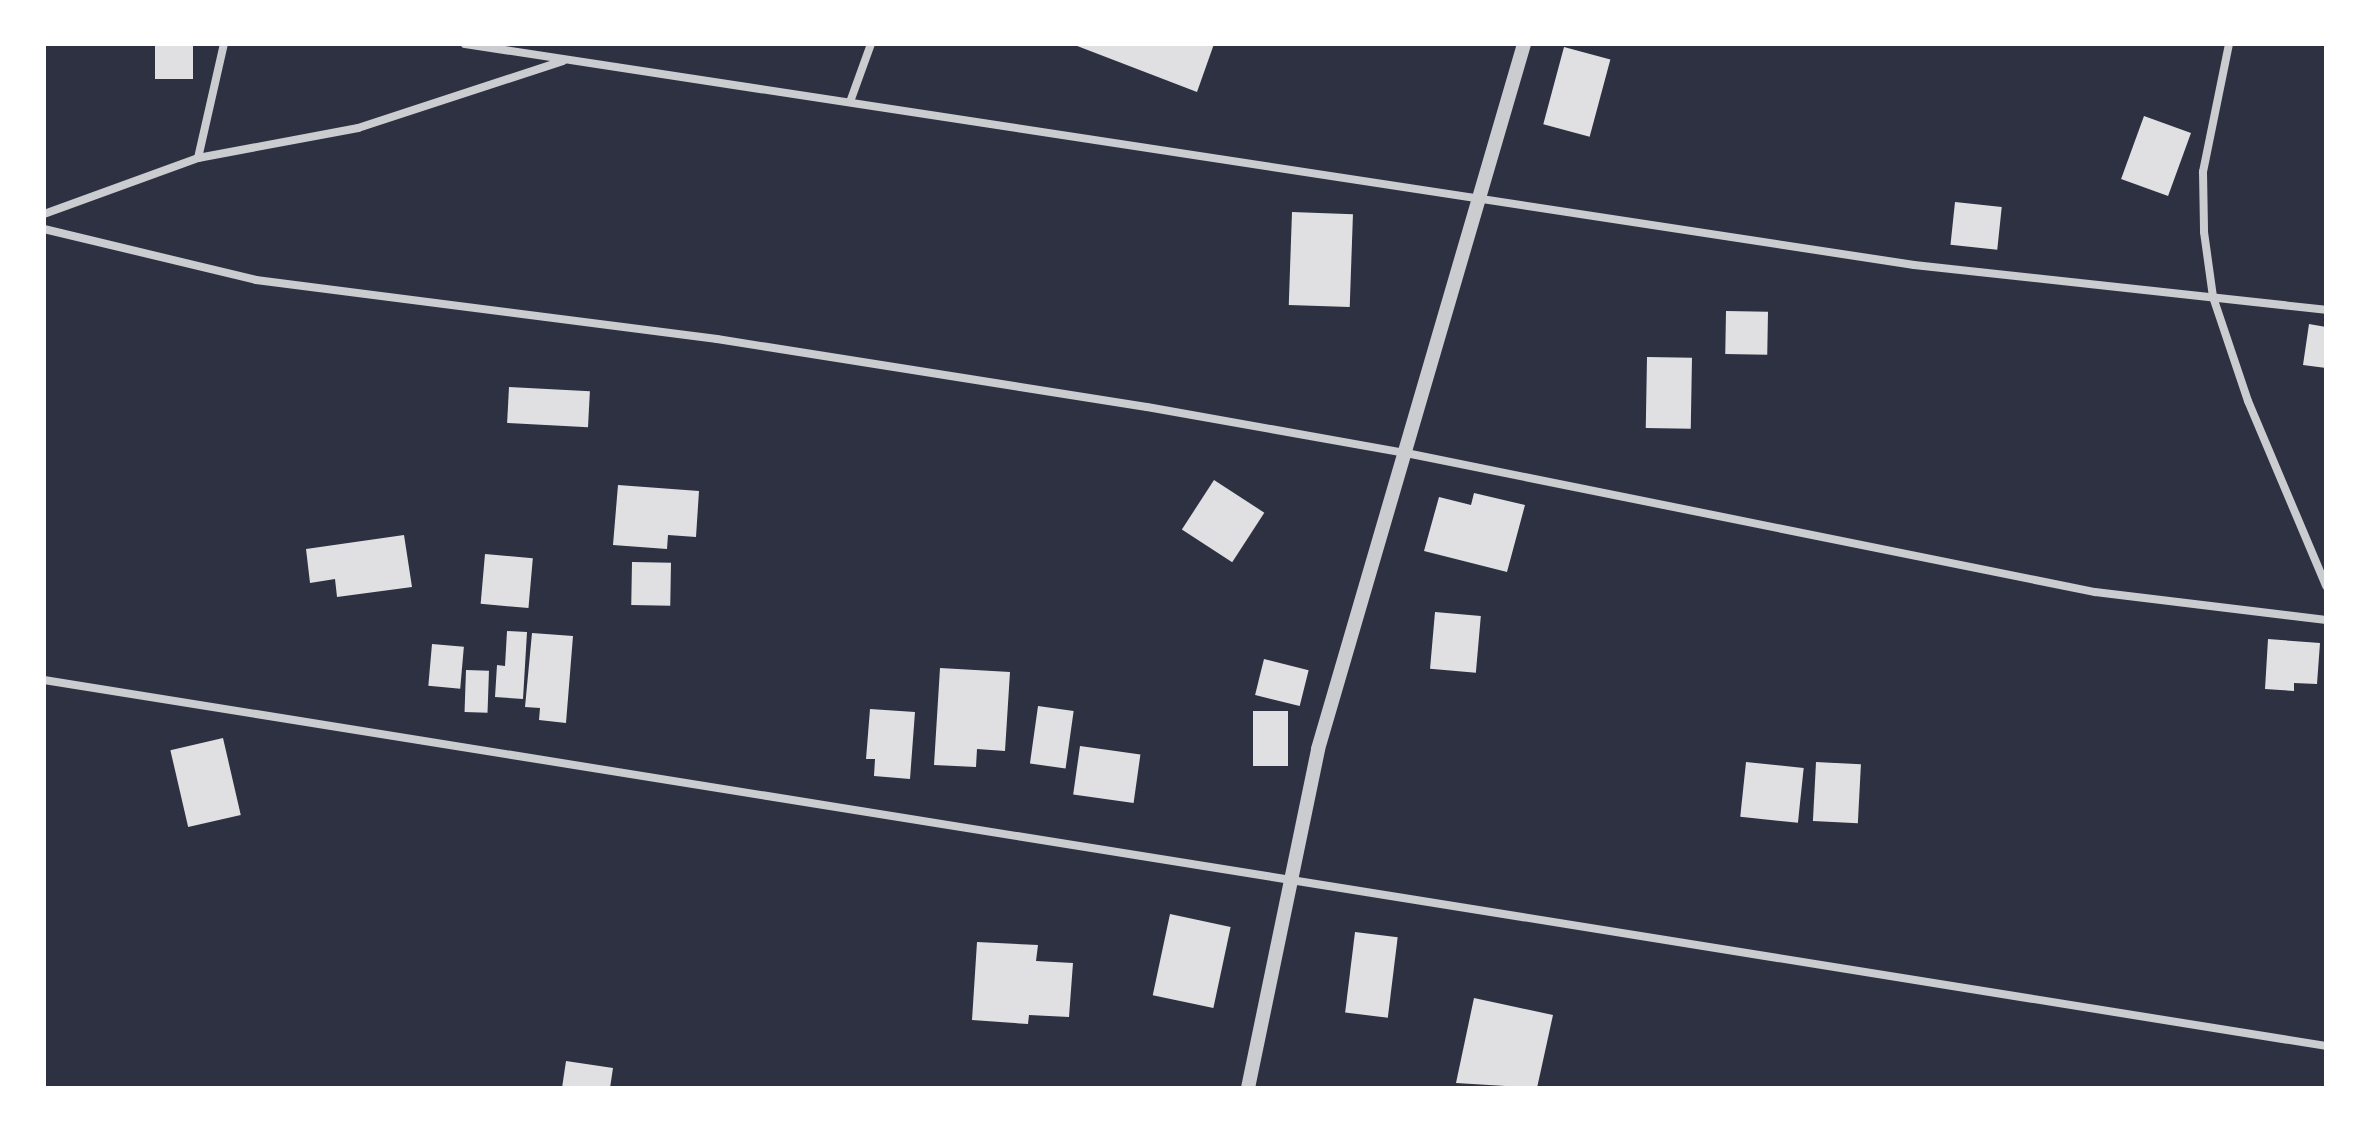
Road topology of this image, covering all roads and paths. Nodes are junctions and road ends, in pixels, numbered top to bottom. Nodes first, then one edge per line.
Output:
1 (224, 44) edge
2 (465, 44) edge
3 (871, 44) edge
4 (1524, 44) edge
5 (2229, 44) edge
6 (564, 61) junction
7 (850, 102) junction
8 (198, 158) junction
9 (1479, 197) junction
10 (44, 214) edge
11 (44, 229) edge
12 (2213, 297) junction
13 (2326, 310) edge
14 (1406, 453) junction
15 (2326, 586) edge
16 (2326, 620) edge
17 (44, 680) edge
18 (1288, 883) junction
19 (2326, 1046) edge
20 (1248, 1088) edge

1 - 8 street
2 - 6 street
3 - 7 street
4 - 9 street
5 - 12 street
6 - 7 street
6 - 8 street
7 - 9 street
8 - 10 street
9 - 12 street
9 - 14 street
11 - 14 street
12 - 13 street
12 - 15 street
14 - 16 street
14 - 18 street
17 - 18 street
18 - 19 street
18 - 20 street

